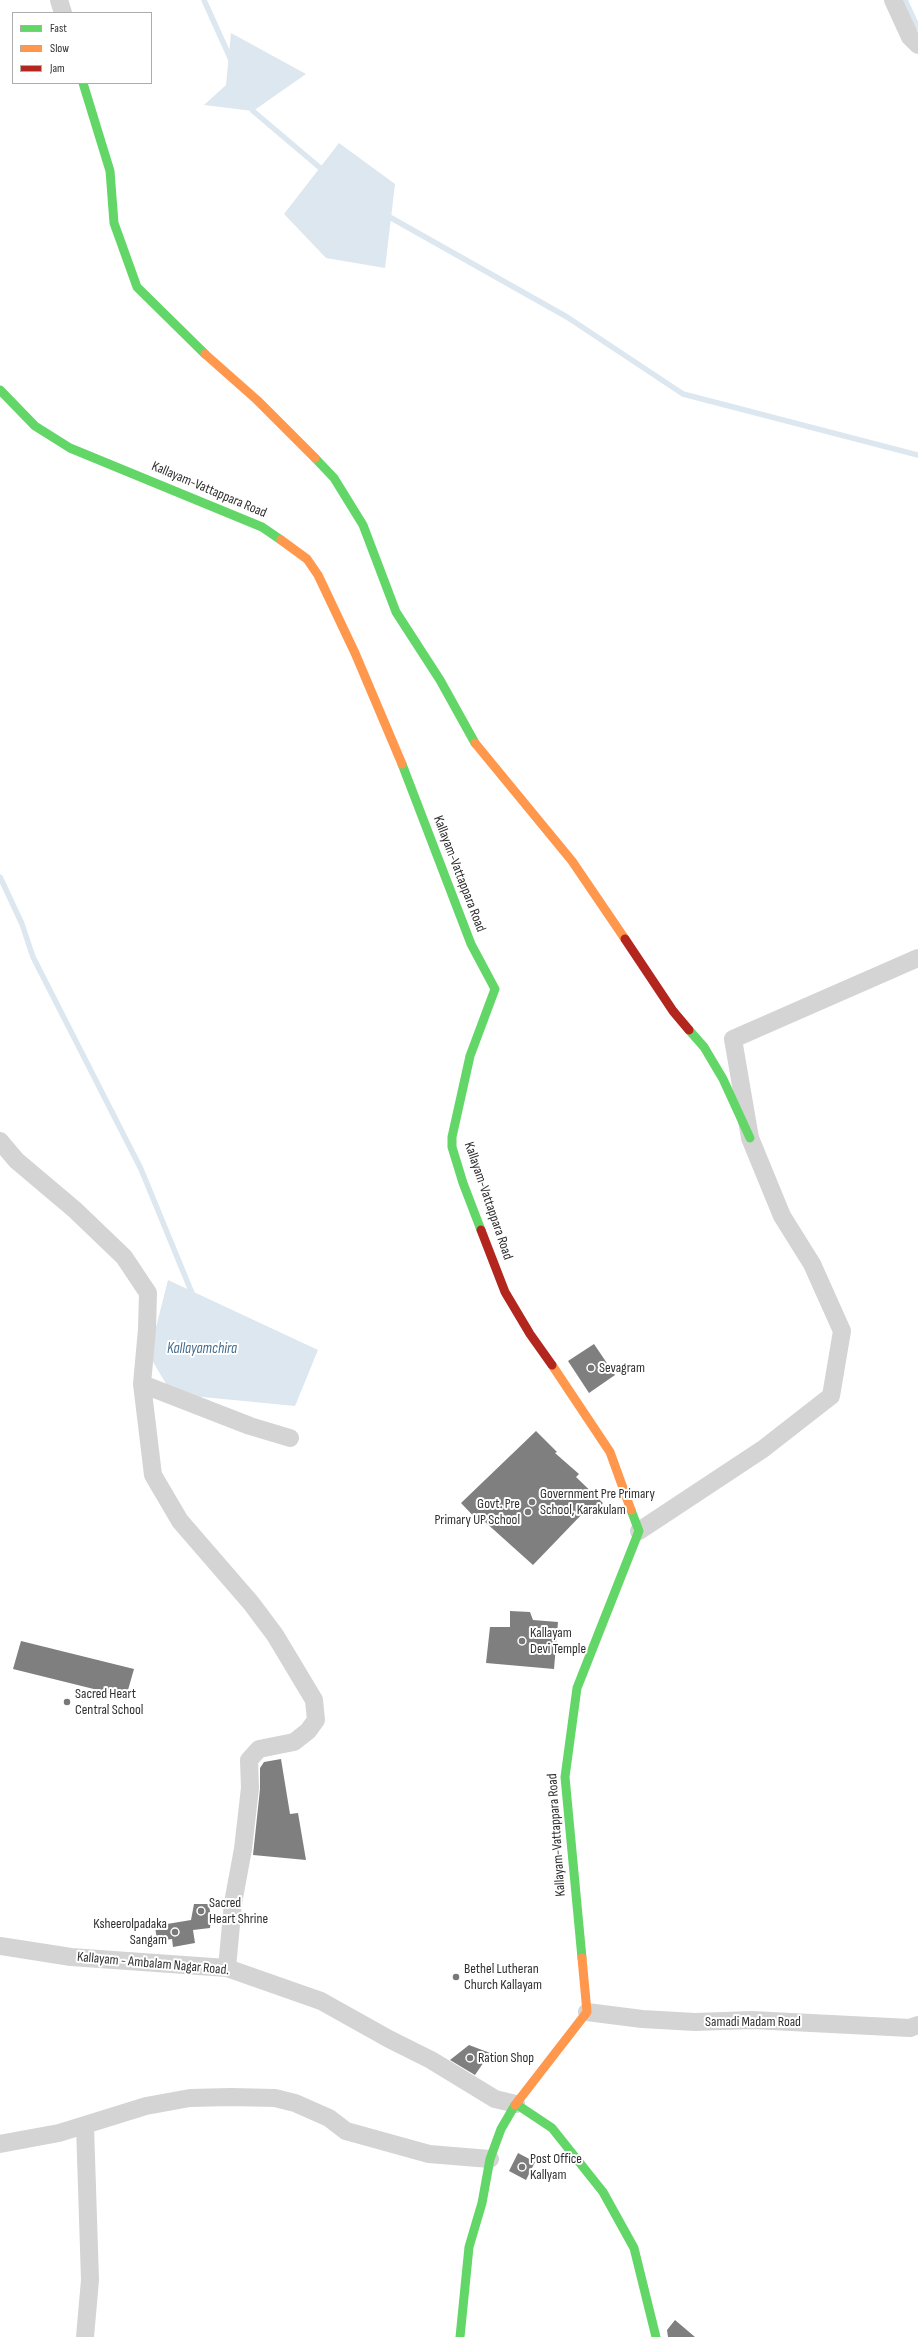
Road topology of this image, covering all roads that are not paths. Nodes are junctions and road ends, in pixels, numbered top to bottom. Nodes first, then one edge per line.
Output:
1 (59, 0) edge
2 (893, 0) edge
3 (63, 12) edge
4 (918, 45) edge
5 (83, 84) edge
6 (0, 390) edge
7 (918, 958) edge
8 (750, 1138) junction
9 (0, 1141) edge
10 (142, 1384) junction
11 (290, 1438) dead end
12 (639, 1531) junction
13 (0, 1946) edge
14 (227, 1968) junction
15 (587, 2012) junction
16 (918, 2025) edge
17 (516, 2104) junction
18 (85, 2126) junction
19 (0, 2144) edge
20 (490, 2158) junction
21 (85, 2337) edge
22 (460, 2337) edge
23 (656, 2337) edge

1 - 3 street
2 - 4 street
5 - 8 street
6 - 12 street, Kallayam-Vattappara Road
7 - 8 street
8 - 12 street
9 - 10 street
10 - 11 street
10 - 14 street
12 - 15 street, Kallayam-Vattappara Road
13 - 14 street, Kallayam - Ambalam Nagar Road.
14 - 17 street, Kallayam - Ambalam Nagar Road.
15 - 16 street, Samadi Madam Road
15 - 17 street
17 - 20 street
17 - 23 street
18 - 19 street
18 - 20 street
18 - 21 street
20 - 22 street

